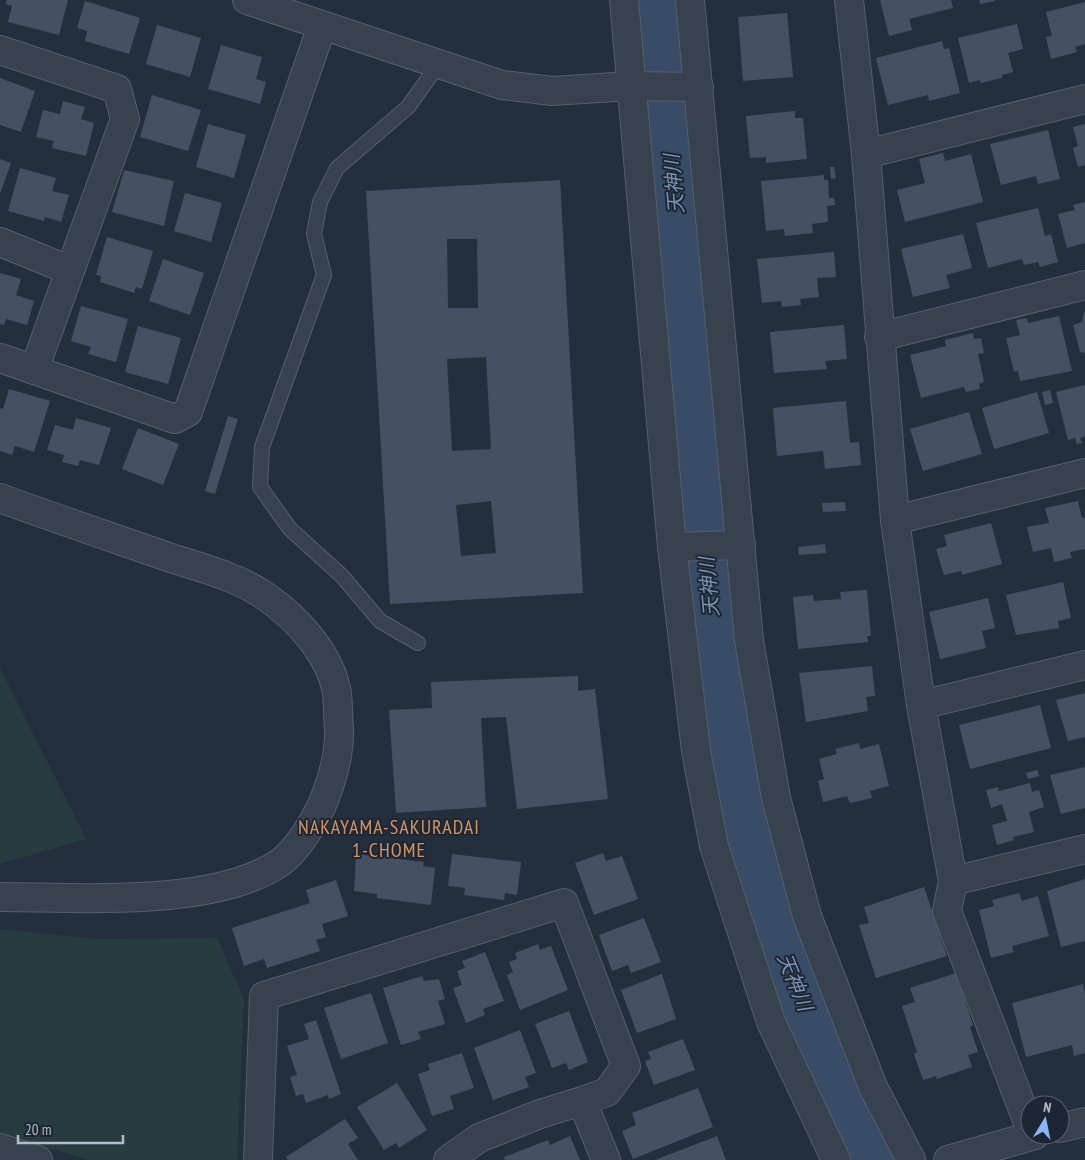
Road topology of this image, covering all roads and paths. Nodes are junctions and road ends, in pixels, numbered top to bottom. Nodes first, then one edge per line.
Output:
1 (247, 0) edge
2 (624, 0) edge
3 (690, 0) edge
4 (849, 0) edge
5 (322, 26) junction
6 (0, 50) edge
7 (438, 65) junction
8 (639, 87) junction
9 (692, 87) junction
10 (1085, 99) edge
11 (866, 154) junction
12 (0, 242) edge
13 (69, 270) junction
14 (1085, 285) edge
15 (879, 338) junction
16 (0, 358) edge
17 (34, 370) junction
18 (1085, 473) edge
19 (0, 498) edge
20 (895, 520) junction
21 (741, 545) junction
22 (672, 548) junction
23 (418, 642) dead end
24 (1085, 665) edge
25 (921, 705) junction
26 (1085, 849) edge
27 (953, 881) junction
28 (0, 897) edge
29 (582, 1101) junction
30 (1020, 1102) edge
31 (1085, 1122) edge
32 (1070, 1126) edge
33 (1020, 1139) edge
34 (0, 1148) edge
35 (38, 1160) edge
36 (258, 1160) edge
37 (448, 1160) edge
38 (606, 1160) edge
39 (836, 1160) edge
40 (911, 1160) edge
41 (948, 1160) edge

1 - 5 street
2 - 8 street
3 - 9 street
4 - 11 street
5 - 7 street
5 - 17 street
6 - 13 street
7 - 8 street
7 - 23 lane
8 - 9 street
8 - 22 street
9 - 21 street
10 - 11 street
11 - 15 street
12 - 13 street
13 - 17 street
14 - 15 street
15 - 20 street
16 - 17 street
18 - 20 street
19 - 28 street
20 - 25 street
21 - 22 street
21 - 40 street
22 - 39 street
24 - 25 street
25 - 27 street
26 - 27 street
27 - 30 street
29 - 36 street
29 - 37 street
29 - 38 street
31 - 32 street
33 - 41 street
34 - 35 street

